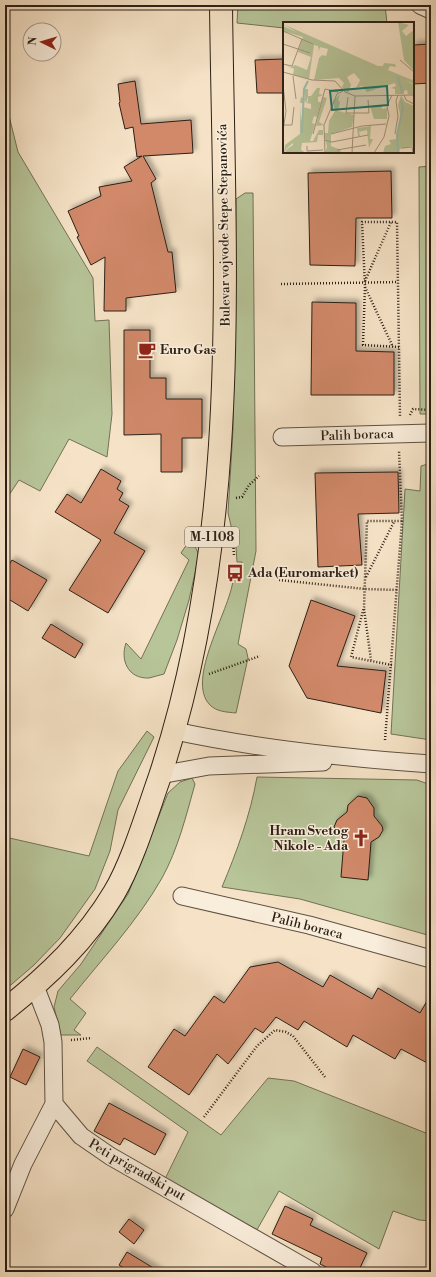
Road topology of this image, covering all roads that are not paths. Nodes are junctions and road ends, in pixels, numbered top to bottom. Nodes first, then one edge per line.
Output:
1 (221, 5) edge
2 (420, 5) edge
3 (431, 10) edge
4 (431, 433) edge
5 (282, 437) dead end
6 (175, 731) junction
7 (386, 761) junction
8 (431, 764) edge
9 (160, 775) junction
10 (182, 896) dead end
11 (431, 959) edge
12 (35, 986) junction
13 (5, 1010) edge
14 (54, 1104) junction
15 (5, 1209) edge
16 (313, 1272) edge

1 - 6 main road, Bulevar vojvode Stepe Stepanovića / M-I 108
2 - 3 street
4 - 5 street, Palih boraca
6 - 7 street
6 - 9 main road, Bulevar vojvode Stepe Stepanovića / M-I 108
7 - 8 street
7 - 9 street
9 - 12 main road, Bulevar vojvode Stepe Stepanovića / M-I 108
10 - 11 street, Palih boraca
12 - 13 main road, Bulevar vojvode Stepe Stepanovića / M-I 108
12 - 14 street
14 - 15 street
14 - 16 street, Peti prigradski put

